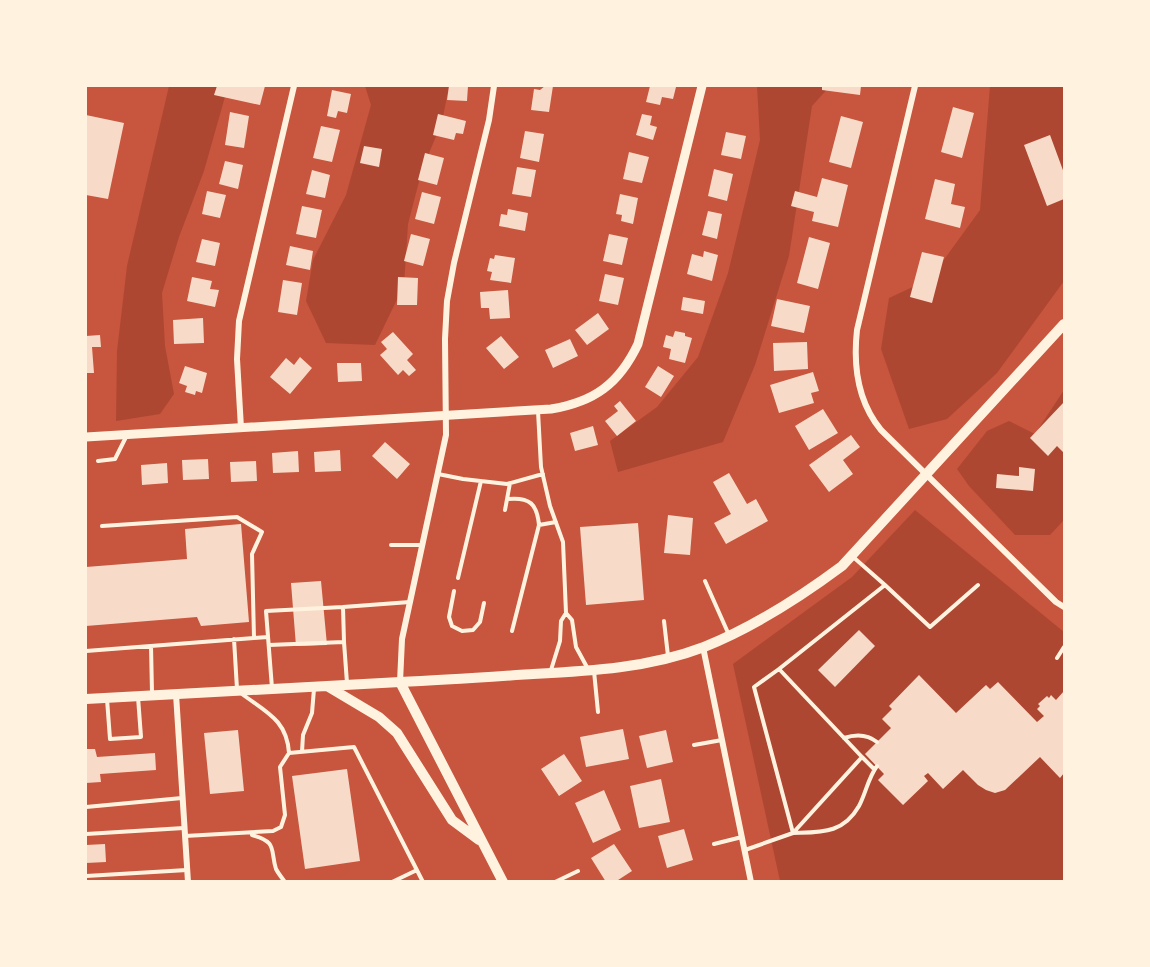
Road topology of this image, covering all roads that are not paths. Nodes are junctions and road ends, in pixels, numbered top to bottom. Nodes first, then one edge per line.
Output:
1 (294, 86) edge
2 (494, 86) edge
3 (702, 86) edge
4 (915, 86) edge
5 (1065, 324) edge
6 (538, 410) junction
7 (447, 416) junction
8 (241, 428) junction
9 (127, 434) junction
10 (86, 436) edge
11 (98, 460) dead end
12 (438, 474) junction
13 (543, 474) junction
14 (927, 474) junction
15 (481, 481) junction
16 (510, 483) junction
17 (508, 499) junction
18 (506, 510) dead end
19 (556, 522) junction
20 (539, 525) junction
21 (102, 526) dead end
22 (391, 545) dead end
23 (423, 545) junction
24 (852, 555) junction
25 (458, 578) dead end
26 (705, 581) dead end
27 (885, 585) junction
28 (978, 585) dead end
29 (454, 591) dead end
30 (410, 602) junction
31 (484, 603) dead end
32 (343, 607) junction
33 (1065, 607) edge
34 (566, 613) junction
35 (664, 621) dead end
36 (512, 631) dead end
37 (730, 635) junction
38 (268, 637) junction
39 (254, 638) junction
40 (234, 639) junction
41 (344, 642) junction
42 (269, 645) junction
43 (151, 646) junction
44 (703, 647) junction
45 (1065, 647) edge
46 (86, 651) edge
47 (668, 658) junction
48 (1057, 658) dead end
49 (779, 669) junction
50 (591, 671) junction
51 (550, 673) junction
52 (400, 682) junction
53 (347, 685) junction
54 (326, 686) junction
55 (315, 687) junction
56 (272, 689) junction
57 (237, 691) junction
58 (176, 694) junction
59 (138, 696) junction
60 (152, 696) junction
61 (107, 698) junction
62 (86, 699) edge
63 (598, 712) dead end
64 (844, 738) junction
65 (722, 740) junction
66 (877, 742) dead end
67 (694, 745) dead end
68 (302, 752) junction
69 (289, 753) junction
70 (862, 757) junction
71 (182, 798) junction
72 (86, 807) edge
73 (184, 828) junction
74 (793, 833) junction
75 (86, 834) edge
76 (249, 834) junction
77 (185, 836) junction
78 (742, 837) junction
79 (483, 843) junction
80 (714, 844) dead end
81 (744, 850) junction
82 (187, 870) junction
83 (417, 870) junction
84 (578, 871) dead end
85 (86, 876) edge
86 (188, 882) edge
87 (285, 882) edge
88 (392, 882) edge
89 (423, 882) edge
90 (503, 882) edge
91 (555, 882) edge
92 (751, 882) edge

1 - 8 street
2 - 7 street
3 - 6 street
4 - 14 street
5 - 14 main road
6 - 7 street
6 - 13 lane
7 - 8 street
7 - 12 street
8 - 9 street
9 - 10 street
9 - 11 lane
12 - 15 lane
12 - 23 street
13 - 16 lane
13 - 19 lane
14 - 24 main road
14 - 33 street
15 - 16 lane
15 - 25 lane
16 - 17 lane
17 - 18 lane
17 - 20 lane
19 - 20 lane
19 - 34 lane
20 - 36 lane
21 - 39 lane
22 - 23 lane
23 - 30 street
24 - 27 lane
24 - 37 main road
26 - 37 lane
27 - 28 lane
27 - 49 lane
29 - 31 lane
30 - 32 lane
30 - 52 street
32 - 38 lane
32 - 41 lane
34 - 50 lane
34 - 51 lane
35 - 47 lane
37 - 44 main road
38 - 39 lane
38 - 42 lane
39 - 40 lane
40 - 43 lane
40 - 57 lane
41 - 42 lane
41 - 53 lane
42 - 56 lane
43 - 46 lane
43 - 60 lane
44 - 47 main road
44 - 65 street
45 - 48 lane
47 - 50 main road
49 - 64 lane
49 - 74 lane
50 - 51 main road
50 - 63 lane
51 - 52 main road
52 - 53 main road
52 - 79 main road
53 - 54 main road
54 - 55 main road
54 - 79 main road
55 - 56 main road
55 - 68 lane
56 - 57 main road
57 - 58 main road
57 - 69 lane
58 - 60 main road
58 - 71 street
59 - 60 main road
59 - 61 main road
59 - 61 lane
61 - 62 main road
64 - 66 lane
64 - 70 lane
65 - 67 lane
65 - 78 street
68 - 69 lane
68 - 83 lane
69 - 76 lane
70 - 74 lane
70 - 74 lane
71 - 72 lane
71 - 73 street
73 - 75 lane
73 - 77 street
74 - 81 lane
76 - 77 lane
76 - 87 lane
77 - 82 street
78 - 80 lane
78 - 81 street
79 - 90 main road
81 - 92 street
82 - 85 lane
82 - 86 street
83 - 88 lane
83 - 89 lane
84 - 91 lane

